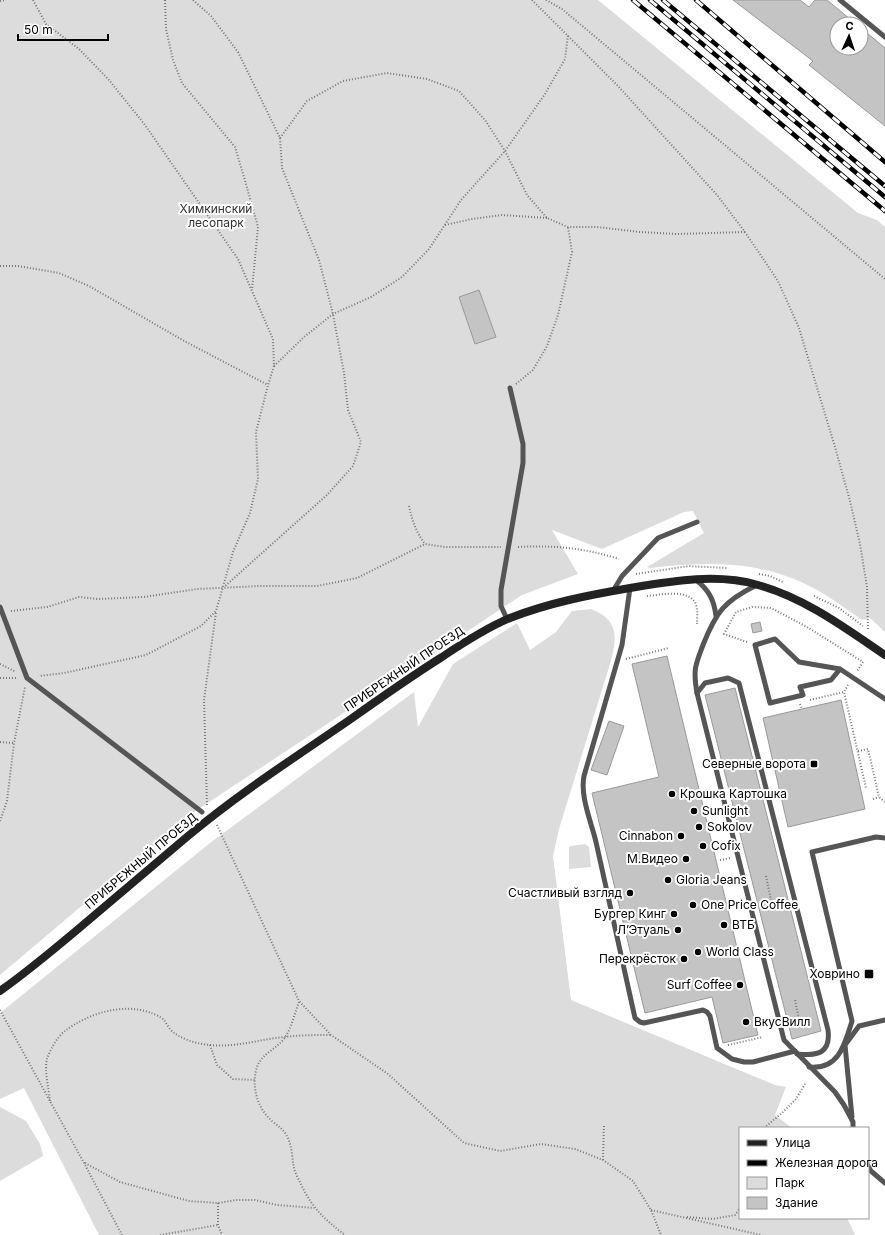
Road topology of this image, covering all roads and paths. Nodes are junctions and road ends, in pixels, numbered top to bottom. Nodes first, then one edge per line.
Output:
1 (6, 0) edge
2 (33, 0) edge
3 (165, 0) edge
4 (193, 0) edge
5 (532, 0) edge
6 (546, 0) edge
7 (840, 0) edge
8 (0, 1) edge
9 (568, 34) junction
10 (885, 37) edge
11 (280, 138) junction
12 (505, 151) junction
13 (547, 218) junction
14 (444, 225) junction
15 (568, 227) junction
16 (745, 232) junction
17 (0, 266) edge
18 (885, 278) edge
19 (252, 291) junction
20 (333, 314) junction
21 (274, 366) junction
22 (268, 385) junction
23 (510, 388) joint
24 (409, 506) dead end
25 (697, 522) dead end
26 (425, 544) junction
27 (509, 547) junction
28 (619, 560) dead end
29 (695, 579) junction
30 (758, 585) junction
31 (223, 588) junction
32 (630, 588) junction
33 (613, 591) junction
34 (628, 598) junction
35 (1, 610) edge
36 (216, 611) junction
37 (716, 616) junction
38 (508, 619) junction
39 (697, 624) dead end
40 (868, 630) dead end
41 (755, 645) junction
42 (669, 648) dead end
43 (885, 655) edge
44 (617, 661) junction
45 (863, 662) dead end
46 (0, 664) edge
47 (840, 670) junction
48 (0, 678) edge
49 (26, 678) junction
50 (697, 693) junction
51 (885, 699) edge
52 (807, 701) dead end
53 (800, 703) dead end
54 (802, 709) dead end
55 (0, 742) edge
56 (14, 743) junction
57 (858, 751) junction
58 (866, 788) dead end
59 (879, 797) junction
60 (873, 799) dead end
61 (885, 802) edge
62 (208, 808) dead end
63 (202, 812) dead end
64 (0, 821) edge
65 (217, 823) dead end
66 (885, 838) edge
67 (766, 876) dead end
68 (772, 905) dead end
69 (0, 991) edge
70 (795, 1000) dead end
71 (299, 1001) junction
72 (0, 1010) edge
73 (885, 1020) edge
74 (801, 1029) dead end
75 (331, 1035) junction
76 (286, 1036) junction
77 (763, 1037) dead end
78 (742, 1042) dead end
79 (210, 1045) junction
80 (845, 1045) junction
81 (796, 1053) junction
82 (809, 1067) junction
83 (255, 1080) junction
84 (805, 1084) dead end
85 (50, 1101) junction
86 (604, 1124) dead end
87 (853, 1125) edge
88 (765, 1127) edge
89 (602, 1160) junction
90 (84, 1163) junction
91 (869, 1168) edge
92 (885, 1183) edge
93 (218, 1203) junction
94 (314, 1208) junction
95 (739, 1209) edge
96 (651, 1210) junction
97 (681, 1217) junction
98 (218, 1225) junction
99 (122, 1235) edge
100 (160, 1235) edge
101 (222, 1235) edge
102 (345, 1235) edge
103 (661, 1235) edge
104 (761, 1235) edge

1 - 8 path
2 - 19 path
3 - 19 path
4 - 11 path
5 - 9 path
6 - 18 path
7 - 10 lane
9 - 12 path
9 - 16 path
11 - 12 path
11 - 20 path
12 - 13 path
12 - 14 path
13 - 14 path
13 - 15 path
14 - 20 path
15 - 16 path
15 - 23 path
16 - 40 path
17 - 22 path
19 - 21 path
20 - 21 path
20 - 31 path
21 - 22 path
22 - 31 path
23 - 27 lane
24 - 26 path
25 - 33 lane
26 - 27 path
26 - 31 path
27 - 28 path
27 - 38 lane
29 - 30 street, ПРИБРЕЖНЫЙ ПРОЕЗД
29 - 32 street, ПРИБРЕЖНЫЙ ПРОЕЗД
29 - 37 lane
30 - 37 lane
30 - 43 street, ПРИБРЕЖНЫЙ ПРОЕЗД
31 - 35 path
31 - 36 path
32 - 33 street, ПРИБРЕЖНЫЙ ПРОЕЗД
32 - 34 lane
33 - 38 street, ПРИБРЕЖНЫЙ ПРОЕЗД
34 - 39 path
34 - 44 lane
35 - 49 lane
36 - 49 path
36 - 62 path
37 - 50 lane
38 - 69 street, ПРИБРЕЖНЫЙ ПРОЕЗД
41 - 45 path
41 - 47 lane
41 - 47 lane
42 - 44 path
44 - 81 lane
46 - 49 path
47 - 51 lane
48 - 49 path
49 - 56 path
49 - 63 lane
50 - 81 lane
50 - 81 lane
52 - 57 path
53 - 54 path
55 - 56 path
56 - 64 path
57 - 58 path
57 - 59 path
59 - 60 path
59 - 61 path
65 - 71 path
66 - 80 lane
67 - 68 path
70 - 74 path
71 - 75 path
71 - 76 path
72 - 85 path
73 - 80 lane
75 - 76 path
75 - 89 path
76 - 79 path
76 - 83 path
77 - 78 path
79 - 83 path
79 - 85 path
80 - 82 lane
80 - 87 lane
81 - 82 lane
82 - 87 lane
83 - 94 path
84 - 88 path
85 - 90 path
86 - 89 path
89 - 96 path
90 - 93 path
90 - 99 path
91 - 92 lane
93 - 94 path
93 - 98 path
94 - 102 path
95 - 97 path
96 - 97 path
96 - 103 path
97 - 104 path
98 - 100 path
98 - 101 path

